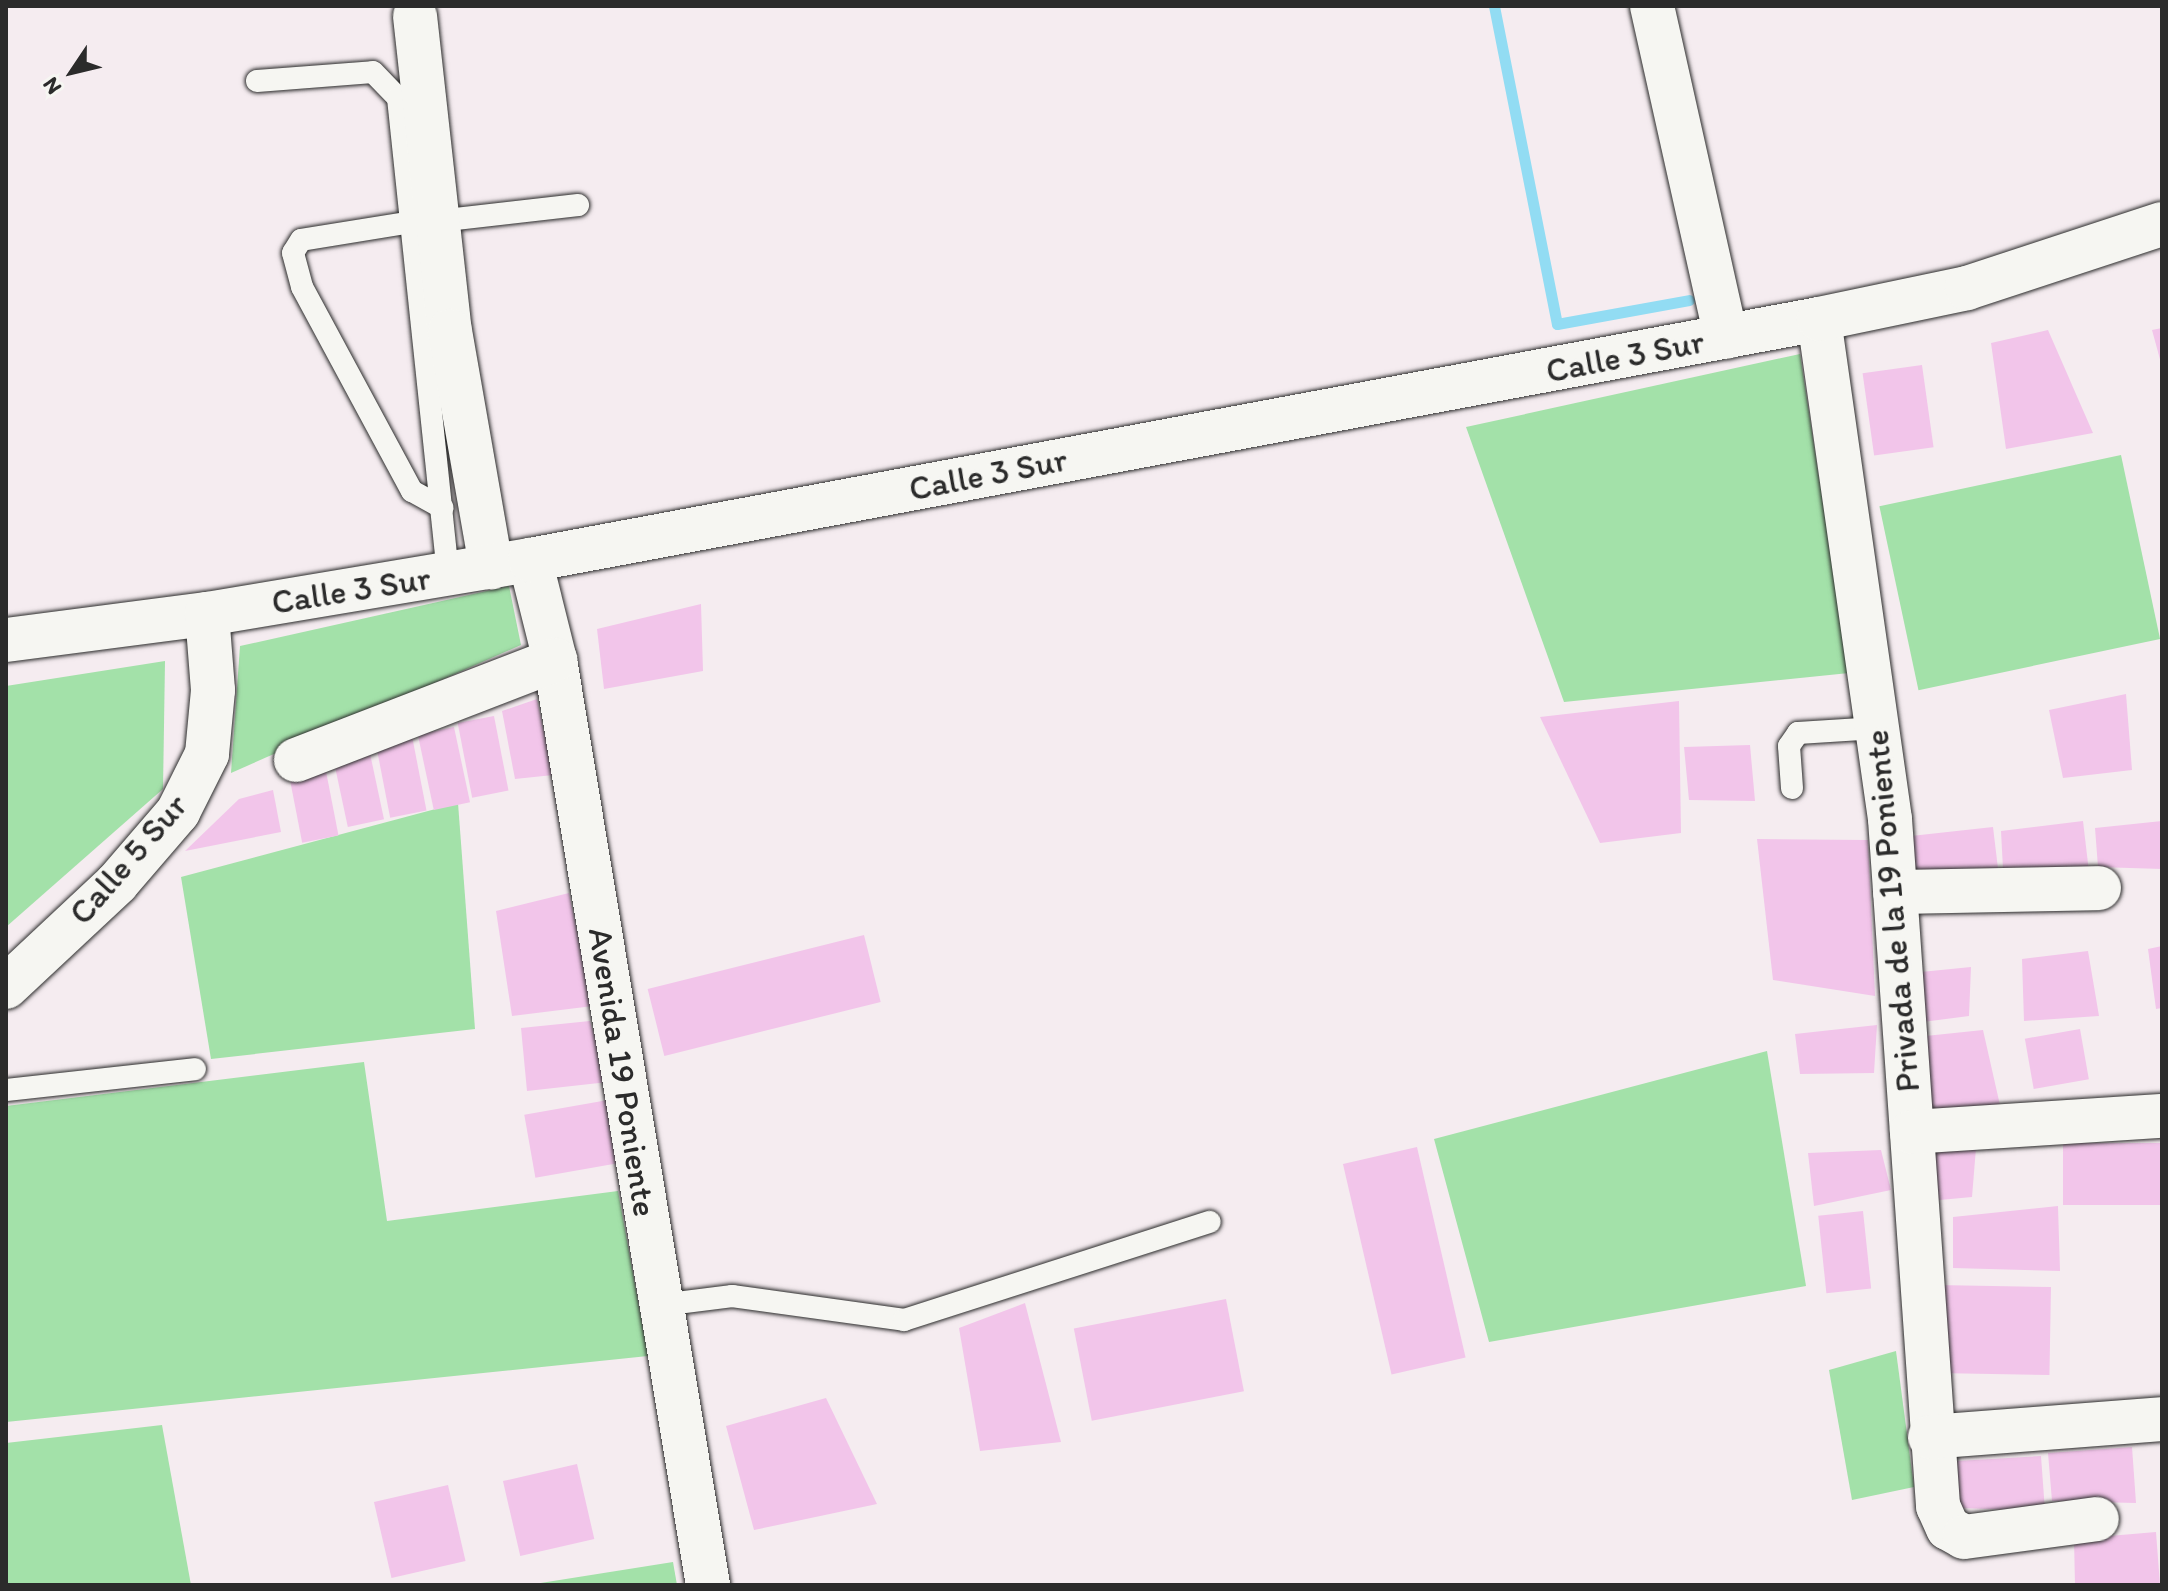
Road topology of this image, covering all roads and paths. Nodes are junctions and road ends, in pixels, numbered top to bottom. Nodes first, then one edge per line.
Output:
1 (1652, 6) edge
2 (415, 16) dead end
3 (257, 81) dead end
4 (578, 205) dead end
5 (425, 221) junction
6 (2162, 224) edge
7 (1819, 319) junction
8 (1726, 337) junction
9 (443, 508) junction
10 (510, 563) junction
11 (448, 574) junction
12 (207, 614) junction
13 (6, 640) edge
14 (555, 660) junction
15 (1877, 728) junction
16 (296, 760) dead end
17 (1792, 788) dead end
18 (2099, 888) dead end
19 (1895, 892) junction
20 (6, 987) edge
21 (195, 1069) dead end
22 (6, 1090) edge
23 (2162, 1116) edge
24 (1912, 1132) junction
25 (1210, 1222) dead end
26 (661, 1305) junction
27 (2162, 1419) edge
28 (1930, 1437) junction
29 (2097, 1519) dead end
30 (708, 1585) edge

1 - 8 street
2 - 5 street, Avenida 19 Poniente
3 - 5 lane
4 - 5 lane
5 - 9 lane
5 - 9 lane
5 - 10 street, Avenida 19 Poniente
6 - 7 street, Calle 3 Sur
7 - 8 street, Calle 3 Sur
7 - 15 street, Privada de la 19 Poniente
8 - 10 street, Calle 3 Sur
9 - 11 lane
10 - 11 street, Calle 3 Sur
10 - 14 street, Avenida 19 Poniente
11 - 12 street, Calle 3 Sur
12 - 13 street, Calle 3 Sur
12 - 20 street, Calle 5 Sur
14 - 16 street
14 - 26 street, Avenida 19 Poniente
15 - 17 lane
15 - 19 street, Privada de la 19 Poniente
18 - 19 street
19 - 24 street, Privada de la 19 Poniente
21 - 22 lane
23 - 24 street
24 - 28 street, Privada de la 19 Poniente
25 - 26 lane
26 - 30 street, Avenida 19 Poniente
27 - 28 street
28 - 29 street, Privada de la 19 Poniente

